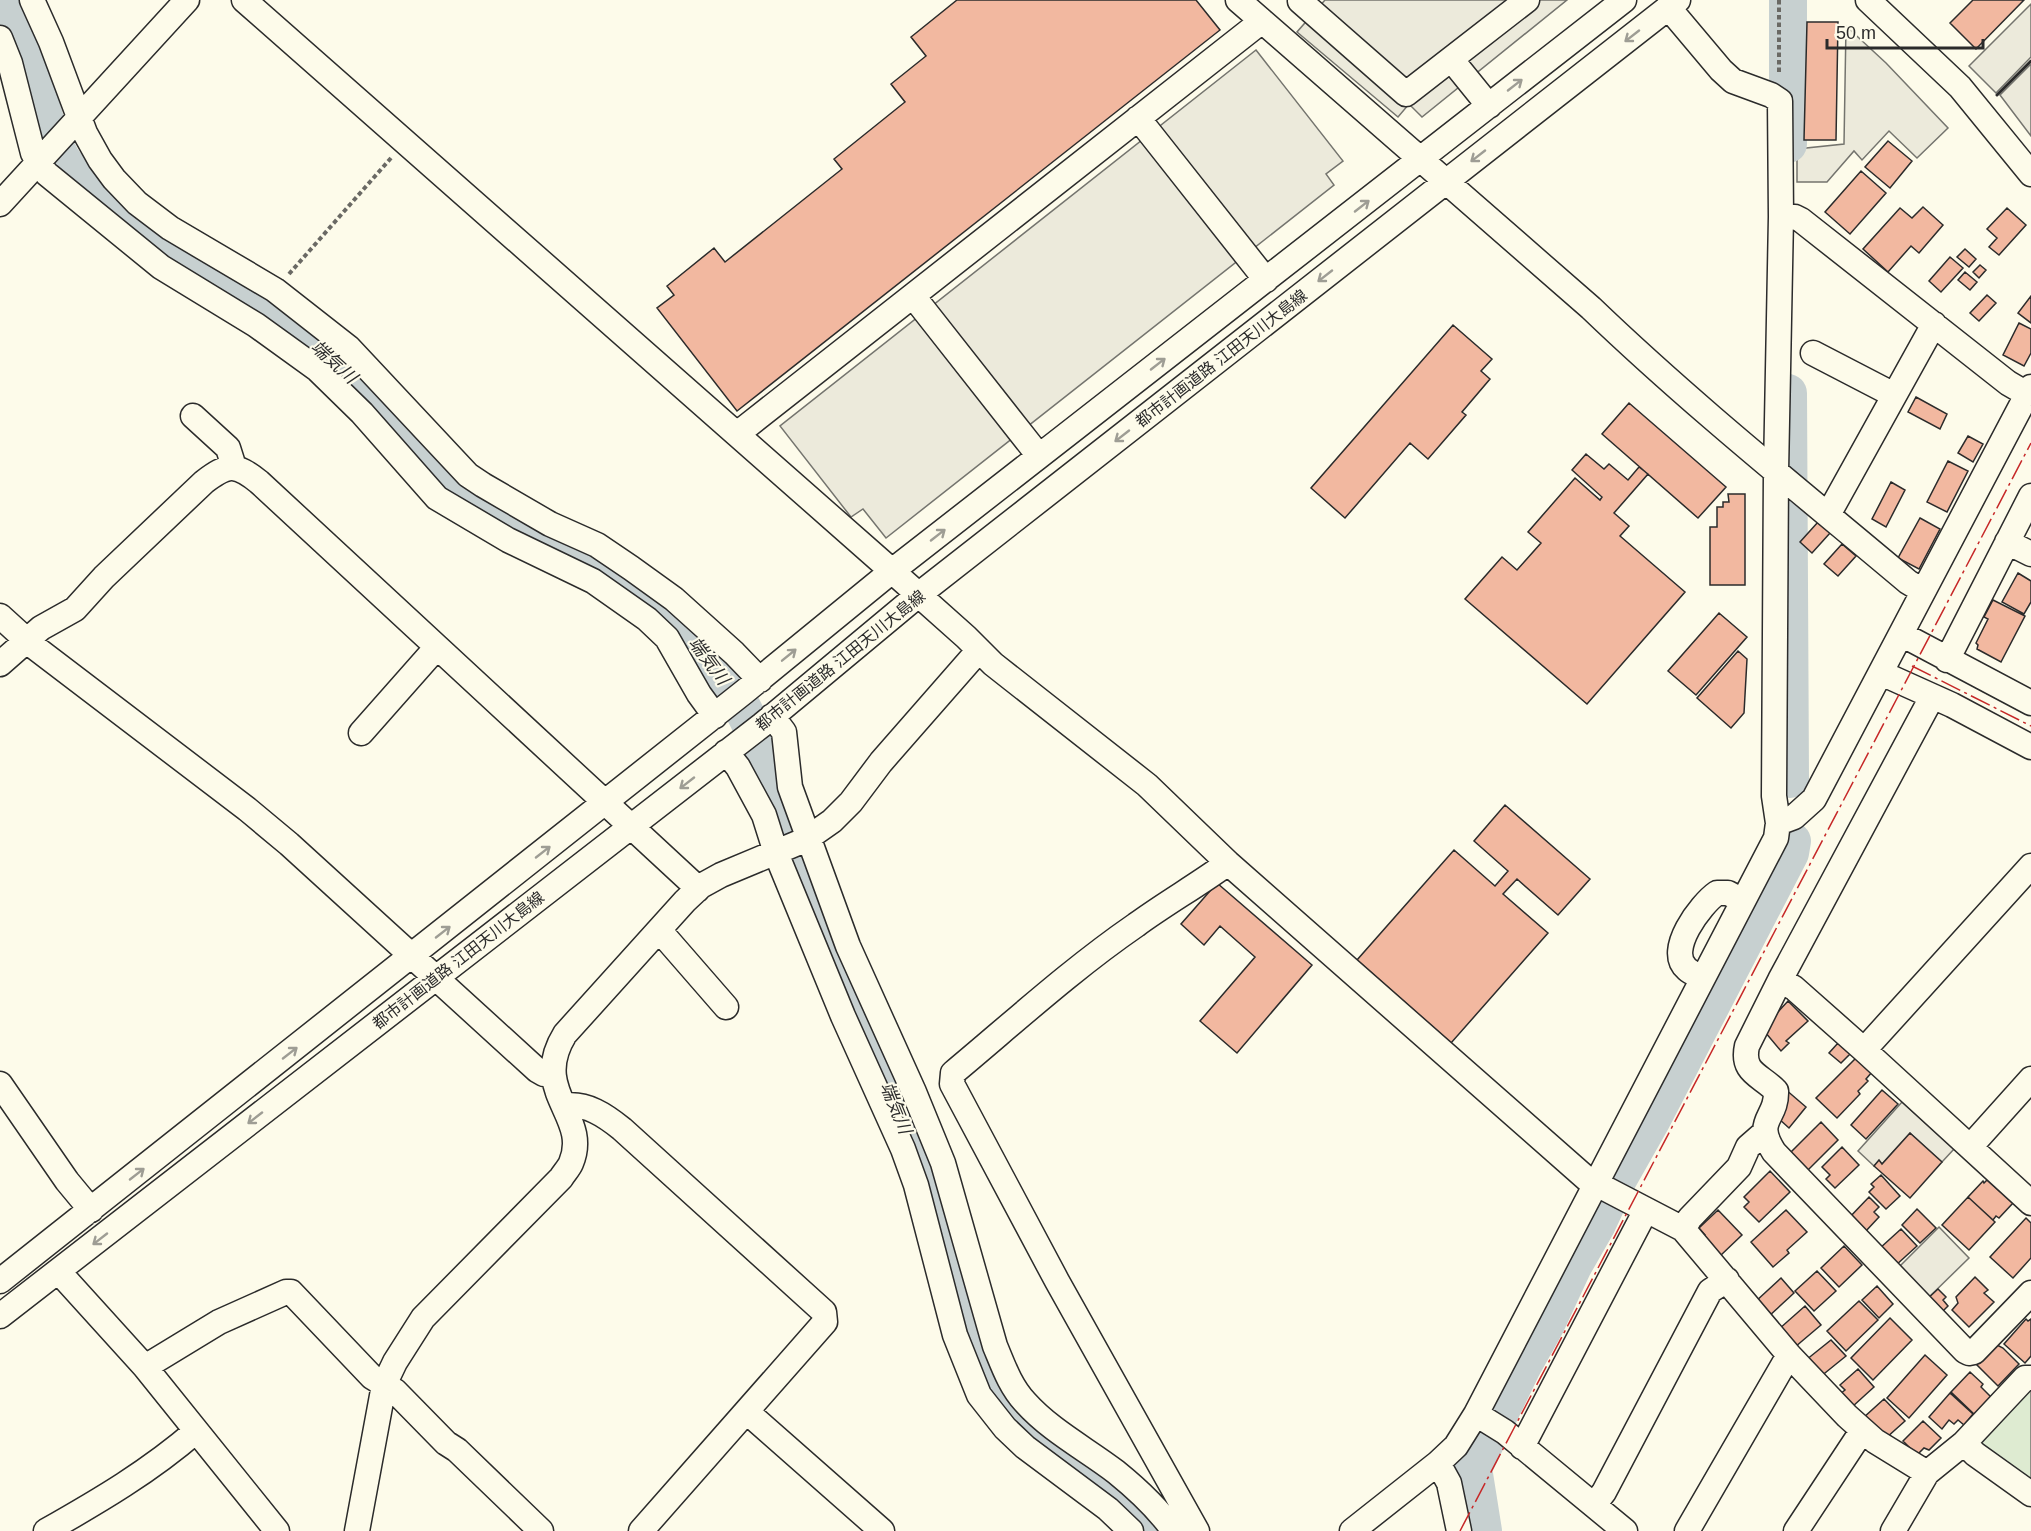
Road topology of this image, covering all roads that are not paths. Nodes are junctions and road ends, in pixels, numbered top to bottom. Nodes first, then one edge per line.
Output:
1 (32, 0) edge
2 (187, 0) edge
3 (244, 0) edge
4 (1238, 0) edge
5 (1527, 0) edge
6 (1624, 0) edge
7 (1868, 0) edge
8 (1300, 1) edge
9 (1673, 4) edge
10 (1268, 26) junction
11 (0, 38) edge
12 (1451, 59) junction
13 (1488, 106) junction
14 (1138, 118) junction
15 (77, 120) junction
16 (40, 160) junction
17 (1420, 160) junction
18 (2031, 174) edge
19 (1445, 182) junction
20 (0, 204) edge
21 (1781, 217) junction
22 (1266, 280) junction
23 (913, 296) junction
24 (1934, 324) junction
25 (1812, 352) dead end
26 (2029, 391) edge
27 (1894, 396) junction
28 (194, 416) dead end
29 (737, 434) junction
30 (1040, 456) junction
31 (234, 467) junction
32 (1785, 479) junction
33 (2031, 496) edge
34 (1828, 515) junction
35 (2007, 542) junction
36 (2031, 554) edge
37 (892, 571) junction
38 (1923, 591) junction
39 (917, 596) junction
40 (0, 616) edge
41 (1901, 634) junction
42 (27, 640) junction
43 (437, 647) junction
44 (979, 650) junction
45 (1947, 660) junction
46 (0, 664) edge
47 (1881, 673) junction
48 (752, 686) junction
49 (1932, 697) junction
50 (2031, 703) edge
51 (716, 715) junction
52 (767, 721) junction
53 (361, 733) dead end
54 (2031, 747) edge
55 (730, 749) junction
56 (605, 803) junction
57 (1778, 823) junction
58 (631, 826) junction
59 (807, 839) junction
60 (779, 852) junction
61 (1228, 863) junction
62 (2031, 866) edge
63 (697, 890) junction
64 (1736, 897) junction
65 (659, 930) junction
66 (411, 956) junction
67 (1695, 974) junction
68 (435, 978) junction
69 (1780, 980) junction
70 (726, 1007) dead end
71 (1864, 1050) junction
72 (552, 1073) junction
73 (2031, 1079) edge
74 (0, 1084) edge
75 (564, 1106) junction
76 (1764, 1133) junction
77 (1970, 1147) junction
78 (1605, 1189) junction
79 (2031, 1203) edge
80 (91, 1210) junction
81 (1646, 1210) junction
82 (1683, 1230) junction
83 (58, 1271) junction
84 (1727, 1280) junction
85 (0, 1281) edge
86 (2031, 1293) edge
87 (0, 1316) edge
88 (1789, 1355) junction
89 (145, 1367) junction
90 (2031, 1378) edge
91 (384, 1385) junction
92 (747, 1412) junction
93 (1498, 1429) junction
94 (196, 1431) junction
95 (1862, 1431) junction
96 (1964, 1443) junction
97 (1438, 1463) junction
98 (1927, 1473) junction
99 (2031, 1494) edge
100 (1594, 1505) junction
101 (1903, 1528) edge
102 (46, 1531) edge
103 (277, 1531) edge
104 (357, 1531) edge
105 (541, 1531) edge
106 (641, 1531) edge
107 (882, 1531) edge
108 (1131, 1531) edge
109 (1174, 1531) edge
110 (1197, 1531) edge
111 (1352, 1531) edge
112 (1459, 1531) edge
113 (1625, 1531) edge
114 (1687, 1531) edge
115 (1796, 1531) edge

1 - 15 street
2 - 15 street
3 - 29 street
4 - 10 street
5 - 12 street
13 -> 6 street, 都市計画道路 江田天川大島線
7 - 18 street
8 - 10 street
8 - 12 street
9 -> 19 street, 都市計画道路 江田天川大島線
9 - 21 street
10 - 14 street
10 - 17 street
11 - 16 street
12 - 13 street
13 - 17 street, 都市計画道路 江田天川大島線
14 - 22 street
14 - 23 street
15 - 16 street
15 - 48 street
16 - 20 street
16 - 51 street
17 - 19 street
22 -> 17 street, 都市計画道路 江田天川大島線
19 - 32 street
19 -> 39 street, 都市計画道路 江田天川大島線
21 - 24 street
21 - 32 street
30 -> 22 street, 都市計画道路 江田天川大島線
23 - 29 street
23 - 30 street
24 - 26 street
24 - 27 street
25 - 27 street
26 - 38 street
27 - 34 street
28 - 31 street
29 - 37 street
37 -> 30 street, 都市計画道路 江田天川大島線
31 - 42 street
31 - 43 street
32 - 34 street
32 - 57 street
33 - 35 street
34 - 38 street
35 - 36 street
35 - 45 street
37 - 39 street
48 -> 37 street, 都市計画道路 江田天川大島線
38 - 41 street
39 - 44 street
39 - 52 street, 都市計画道路 江田天川大島線
40 - 42 street
41 - 45 street
41 - 47 street
42 - 46 street
42 - 66 street
43 - 53 street
43 - 56 street
44 - 59 street
44 - 61 street
45 - 50 street
47 - 49 street
47 - 57 street
48 - 51 street, 都市計画道路 江田天川大島線
49 - 54 street
49 - 69 street
51 - 56 street, 都市計画道路 江田天川大島線
52 - 55 street, 都市計画道路 江田天川大島線
52 - 59 street
55 -> 58 street, 都市計画道路 江田天川大島線
55 - 60 street
56 - 58 street
66 -> 56 street, 都市計画道路 江田天川大島線
57 - 64 street
58 - 63 street
58 - 68 street, 都市計画道路 江田天川大島線
59 - 60 street
59 - 109 street
60 - 63 street
60 - 108 street
61 - 78 street
61 - 110 street
62 - 71 street
63 - 65 street
64 - 67 street
64 - 67 street
65 - 70 street
65 - 72 street
66 - 68 street
80 -> 66 street, 都市計画道路 江田天川大島線
67 - 78 street
68 - 72 street
68 -> 83 street, 都市計画道路 江田天川大島線
69 - 71 street
69 - 76 street
71 - 77 street
72 - 75 street
73 - 77 street
74 - 80 street
75 - 91 street
75 - 92 street
76 - 82 street
76 - 86 street
77 - 79 street
78 - 81 street
78 - 93 street
80 - 85 street, 都市計画道路 江田天川大島線
81 - 82 street
81 - 93 street
82 - 84 street
83 - 87 street, 都市計画道路 江田天川大島線
83 - 89 street
84 - 88 street
84 - 100 street
88 - 95 street
88 - 114 street
89 - 91 street
89 - 94 street
90 - 96 street
91 - 104 street
91 - 105 street
92 - 106 street
92 - 107 street
93 - 97 street
93 - 100 street
94 - 102 street
94 - 103 street
95 - 98 street
95 - 115 street
96 - 98 street
96 - 99 street
97 - 111 street
97 - 112 street
98 - 101 street
100 - 113 street

